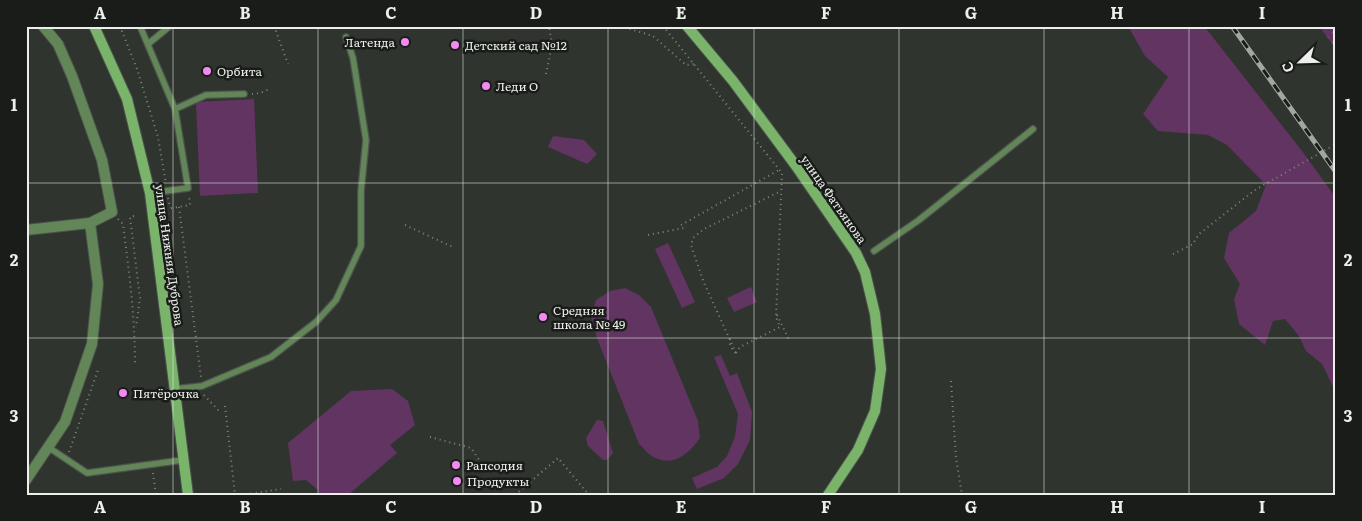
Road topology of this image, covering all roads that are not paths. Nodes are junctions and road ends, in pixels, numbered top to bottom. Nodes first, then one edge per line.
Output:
1 (43, 26) edge
2 (94, 26) edge
3 (140, 26) edge
4 (170, 26) edge
5 (687, 26) edge
6 (346, 37) dead end
7 (148, 44) junction
8 (244, 94) dead end
9 (175, 109) junction
10 (1033, 129) dead end
11 (150, 193) junction
12 (90, 223) junction
13 (26, 230) edge
14 (874, 251) dead end
15 (175, 389) junction
16 (48, 447) junction
17 (183, 460) junction
18 (26, 480) edge
19 (188, 495) edge
20 (828, 495) edge

1 - 12 street
2 - 11 street, улица Нижняя Дуброва
3 - 7 lane
4 - 7 lane
5 - 20 street, улица Фатьянова
6 - 15 lane
7 - 9 lane
8 - 9 lane
9 - 11 lane
10 - 14 lane
11 - 15 street, улица Нижняя Дуброва
12 - 13 street
12 - 16 street
15 - 17 street, улица Нижняя Дуброва
16 - 17 lane
16 - 18 street
17 - 19 street, улица Нижняя Дуброва

